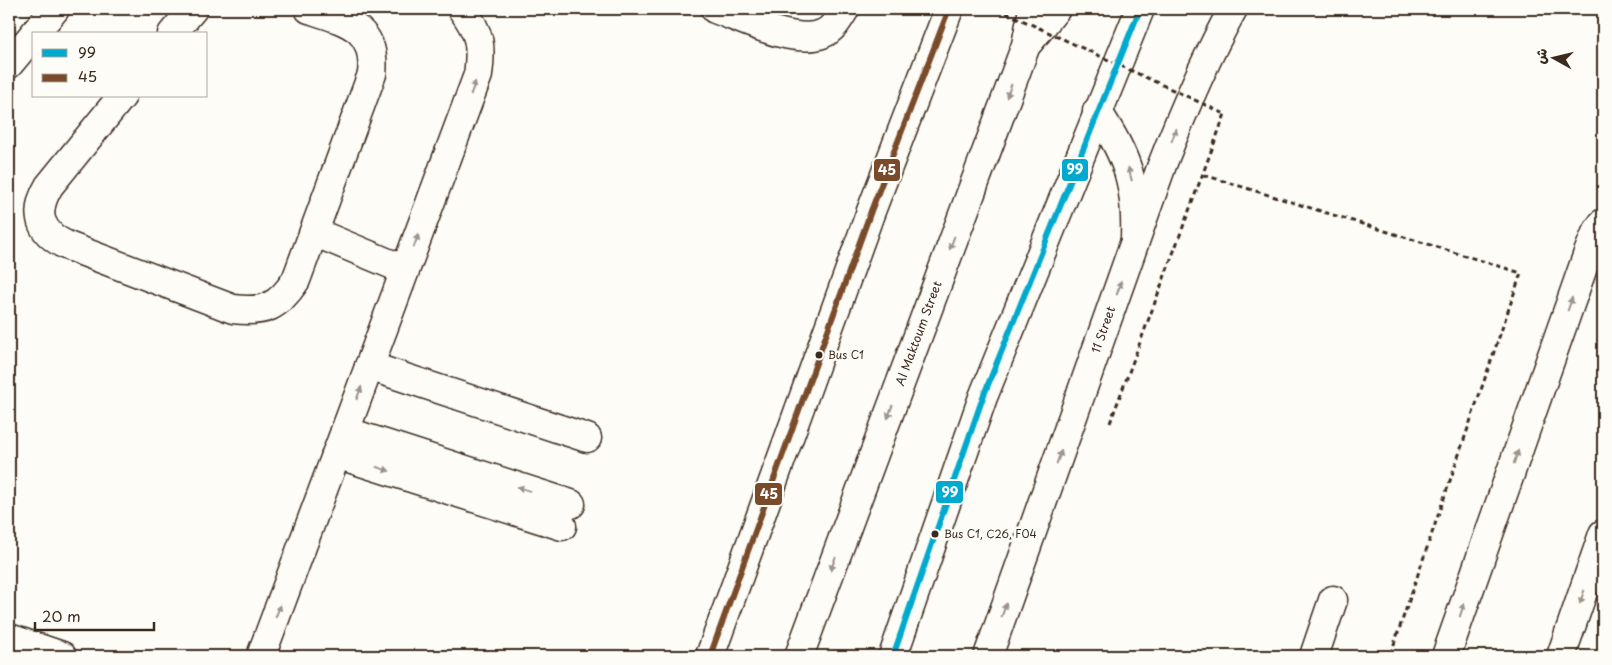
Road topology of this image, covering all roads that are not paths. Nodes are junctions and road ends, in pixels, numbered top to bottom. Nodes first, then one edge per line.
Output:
1 (55, 9) edge
2 (192, 9) edge
3 (309, 9) edge
4 (462, 9) edge
5 (716, 9) edge
6 (845, 9) edge
7 (949, 9) edge
8 (1024, 9) edge
9 (1033, 9) edge
10 (1056, 9) edge
11 (1140, 9) edge
12 (1233, 9) edge
13 (36, 32) edge
14 (174, 32) edge
15 (32, 36) edge
16 (1026, 45) junction
17 (9, 64) edge
18 (120, 98) edge
19 (1097, 112) junction
20 (1603, 223) edge
21 (314, 232) junction
22 (1136, 240) junction
23 (405, 270) junction
24 (369, 366) junction
25 (587, 438) dead end
26 (341, 442) junction
27 (567, 515) dead end
28 (1603, 534) edge
29 (1333, 600) dead end
30 (9, 638) edge
31 (62, 656) edge
32 (260, 656) edge
33 (710, 656) edge
34 (799, 656) edge
35 (892, 656) edge
36 (988, 656) edge
37 (1314, 656) edge
38 (1446, 656) edge
39 (1561, 656) edge

1 - 13 street
2 - 14 street
3 - 21 street
23 -> 4 street
5 - 6 street
7 - 33 street
8 - 16 street
9 - 16 street, Al Maktoum Street
10 - 16 street
11 - 19 street
22 -> 12 street, 11 Street
15 - 17 street
16 -> 34 street, Al Maktoum Street
18 - 21 street
22 -> 19 street
19 - 35 street
38 -> 20 street
21 - 23 street
36 -> 22 street, 11 Street
23 - 24 street
24 - 25 street
26 -> 24 street
26 - 27 street
32 -> 26 street
28 -> 39 street
29 - 37 street
30 - 31 street

